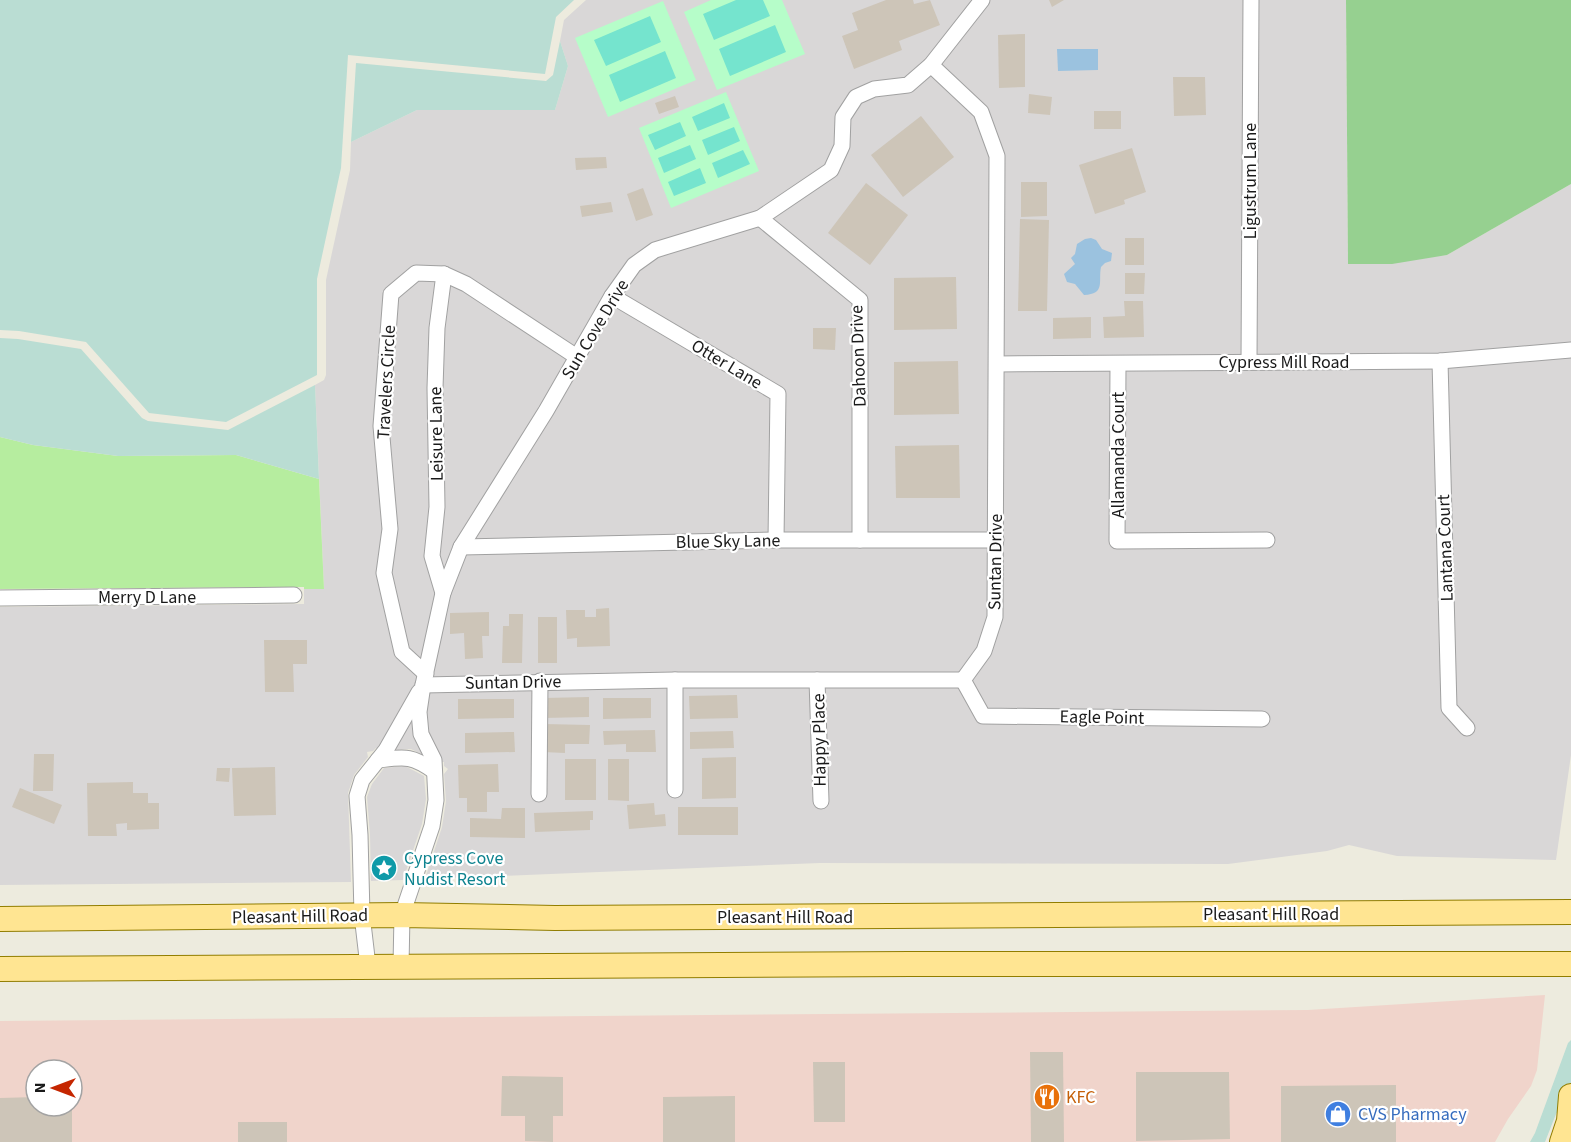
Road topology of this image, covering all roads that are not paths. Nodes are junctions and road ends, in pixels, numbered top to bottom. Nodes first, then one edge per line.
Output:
1 (982, 0) edge
2 (1251, 0) edge
3 (931, 65) junction
4 (760, 218) junction
5 (444, 274) junction
6 (612, 296) junction
7 (1571, 350) edge
8 (577, 357) junction
9 (1440, 361) junction
10 (1249, 362) junction
11 (997, 364) junction
12 (1118, 364) junction
13 (776, 540) junction
14 (860, 540) junction
15 (996, 540) junction
16 (1267, 540) dead end
17 (461, 547) junction
18 (443, 593) junction
19 (294, 596) dead end
20 (0, 598) edge
21 (424, 679) junction
22 (675, 680) junction
23 (817, 680) junction
24 (963, 680) junction
25 (540, 681) junction
26 (1262, 719) dead end
27 (1467, 728) dead end
28 (378, 760) junction
29 (434, 771) junction
30 (675, 790) dead end
31 (539, 794) dead end
32 (820, 801) dead end
33 (1571, 912) edge
34 (362, 915) junction
35 (402, 915) junction
36 (0, 919) edge
37 (1571, 964) edge
38 (368, 966) junction
39 (401, 966) junction
40 (0, 969) edge
41 (1571, 1096) edge
42 (1562, 1142) edge

1 - 3 street, Sun Cove Drive
2 - 10 street, Ligustrum Lane
3 - 4 street, Sun Cove Drive
3 - 11 street, Suntan Drive
4 - 6 street, Sun Cove Drive
4 - 14 street, Dahoon Drive
5 - 8 street, Travelers Circle
5 - 18 street, Leisure Lane
5 - 21 street, Travelers Circle
6 - 8 street, Sun Cove Drive
6 - 13 street, Otter Lane
7 - 9 street, Cypress Mill Road
8 - 17 street, Sun Cove Drive
9 - 10 street, Cypress Mill Road
9 - 27 street, Lantana Court
10 - 12 street, Cypress Mill Road
11 - 12 street, Cypress Mill Road
11 - 15 street, Suntan Drive
12 - 16 street, Allamanda Court
13 - 14 street, Blue Sky Lane
13 - 17 street, Blue Sky Lane
14 - 15 street, Blue Sky Lane
15 - 24 street, Suntan Drive
17 - 18 street, Sun Cove Drive
18 - 21 street, Sun Cove Drive
19 - 20 street, Merry D Lane
21 - 25 street, Suntan Drive
21 - 28 street, Sun Cove Drive
21 - 29 street, Sun Cove Drive
22 - 23 street, Suntan Drive
22 - 25 street, Suntan Drive
22 - 30 street
23 - 24 street, Suntan Drive
23 - 32 street, Happy Place
24 - 26 street, Eagle Point
25 - 31 street
28 - 29 street
28 - 34 street, Sun Cove Drive
29 - 35 street, Sun Cove Drive
33 - 35 main road, Pleasant Hill Road
34 - 35 main road, Pleasant Hill Road
34 - 36 main road, Pleasant Hill Road
34 - 38 street, Sun Cove Drive
35 - 39 street, Sun Cove Drive
37 - 39 main road
38 - 39 main road
38 - 40 main road
41 - 42 main road

